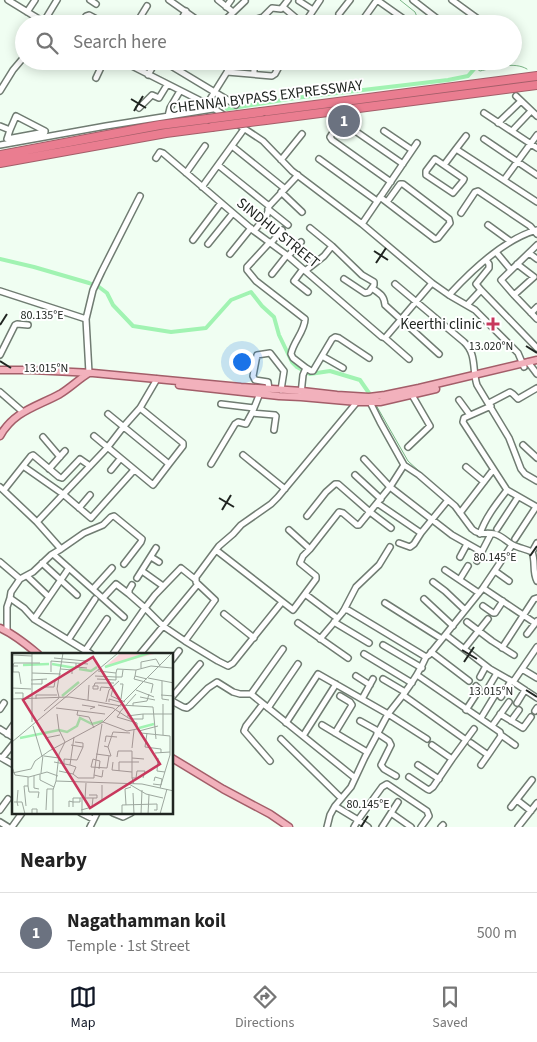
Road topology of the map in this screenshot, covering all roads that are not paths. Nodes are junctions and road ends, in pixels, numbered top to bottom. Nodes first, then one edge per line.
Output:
1 (9, 0) edge
2 (35, 0) edge
3 (57, 0) edge
4 (90, 0) edge
5 (169, 0) edge
6 (218, 0) edge
7 (231, 0) edge
8 (288, 0) edge
9 (300, 0) edge
10 (320, 0) edge
11 (350, 0) edge
12 (377, 0) edge
13 (413, 0) edge
14 (452, 0) edge
15 (245, 1) edge
16 (96, 4) dead end
17 (147, 6) dead end
18 (226, 7) junction
19 (283, 7) junction
20 (312, 10) junction
21 (186, 11) junction
22 (28, 12) junction
23 (233, 12) junction
24 (339, 14) dead end
25 (32, 15) edge
26 (49, 15) edge
27 (142, 15) edge
28 (184, 15) edge
29 (192, 15) edge
30 (230, 15) edge
31 (264, 15) edge
32 (292, 15) edge
33 (309, 15) edge
34 (366, 15) edge
35 (398, 15) edge
36 (432, 15) edge
37 (473, 15) edge
38 (15, 69) edge
39 (100, 70) edge
40 (139, 70) edge
41 (151, 70) edge
42 (178, 70) edge
43 (254, 70) edge
44 (277, 70) edge
45 (227, 72) joint
46 (254, 74) junction
47 (148, 75) junction
48 (537, 76) edge
49 (96, 78) dead end
50 (167, 85) junction
51 (537, 85) edge
52 (0, 91) edge
53 (180, 91) junction
54 (215, 92) junction
55 (207, 104) junction
56 (236, 105) dead end
57 (139, 108) dead end
58 (214, 109) junction
59 (530, 110) junction
60 (484, 113) dead end
61 (168, 116) junction
62 (537, 116) edge
63 (498, 123) junction
64 (0, 126) edge
65 (244, 129) junction
66 (10, 130) junction
67 (384, 131) dead end
68 (512, 131) junction
69 (302, 134) dead end
70 (537, 135) edge
71 (466, 136) dead end
72 (7, 138) junction
73 (484, 139) dead end
74 (0, 140) edge
75 (417, 143) dead end
76 (531, 143) junction
77 (0, 145) edge
78 (205, 146) dead end
79 (232, 146) junction
80 (537, 148) edge
81 (456, 149) junction
82 (412, 150) junction
83 (0, 155) edge
84 (156, 158) dead end
85 (319, 159) dead end
86 (281, 160) junction
87 (517, 161) junction
88 (0, 163) edge
89 (403, 164) junction
90 (218, 165) junction
91 (444, 165) junction
92 (186, 173) junction
93 (298, 175) junction
94 (537, 175) edge
95 (504, 180) junction
96 (390, 182) junction
97 (202, 187) junction
98 (283, 190) junction
99 (140, 196) dead end
100 (379, 199) junction
101 (387, 202) junction
102 (537, 202) edge
103 (221, 203) junction
104 (269, 207) junction
105 (302, 212) dead end
106 (233, 213) junction
107 (461, 213) dead end
108 (362, 224) junction
109 (288, 225) dead end
110 (488, 225) dead end
111 (310, 228) dead end
112 (253, 230) junction
113 (282, 230) dead end
114 (536, 231) edge
115 (192, 240) dead end
116 (510, 241) junction
117 (270, 242) junction
118 (301, 242) dead end
119 (208, 244) dead end
120 (537, 245) edge
121 (332, 246) junction
122 (496, 252) junction
123 (529, 252) junction
124 (230, 254) dead end
125 (287, 256) junction
126 (537, 259) edge
127 (486, 260) junction
128 (517, 264) junction
129 (304, 270) junction
130 (511, 270) junction
131 (272, 274) dead end
132 (344, 279) dead end
133 (432, 283) junction
134 (395, 284) dead end
135 (372, 288) junction
136 (0, 290) edge
137 (481, 290) junction
138 (308, 292) dead end
139 (449, 295) junction
140 (514, 295) junction
141 (416, 302) junction
142 (467, 305) junction
143 (537, 307) edge
144 (531, 313) junction
145 (86, 319) junction
146 (537, 319) edge
147 (400, 320) junction
148 (28, 325) dead end
149 (385, 338) junction
150 (537, 348) edge
151 (0, 354) edge
152 (439, 354) dead end
153 (322, 356) junction
154 (370, 358) dead end
155 (409, 358) dead end
156 (530, 364) edge
157 (343, 368) dead end
158 (0, 370) edge
159 (305, 371) junction
160 (86, 374) junction
161 (537, 374) edge
162 (475, 377) junction
163 (156, 381) junction
164 (537, 388) edge
165 (269, 389) junction
166 (281, 390) junction
167 (260, 391) junction
168 (0, 392) edge
169 (302, 394) junction
170 (412, 395) junction
171 (369, 399) junction
172 (459, 400) dead end
173 (357, 402) junction
174 (220, 404) dead end
175 (490, 404) junction
176 (140, 408) junction
177 (253, 411) junction
178 (22, 412) junction
179 (108, 414) dead end
180 (470, 415) junction
181 (124, 426) junction
182 (274, 430) dead end
183 (0, 436) edge
184 (94, 436) dead end
185 (43, 437) dead end
186 (523, 445) dead end
187 (408, 447) dead end
188 (107, 448) junction
189 (65, 451) dead end
190 (85, 453) dead end
191 (244, 454) dead end
192 (536, 455) edge
193 (60, 457) junction
194 (80, 459) junction
195 (120, 459) junction
196 (364, 459) dead end
197 (169, 464) junction
198 (211, 464) dead end
199 (404, 465) junction
200 (23, 466) junction
201 (90, 466) junction
202 (466, 467) dead end
203 (49, 469) junction
204 (111, 470) dead end
205 (134, 470) junction
206 (493, 470) junction
207 (355, 475) dead end
208 (537, 481) edge
209 (484, 482) junction
210 (390, 487) junction
211 (2, 488) edge
212 (285, 490) junction
213 (507, 490) junction
214 (63, 494) junction
215 (90, 495) dead end
216 (518, 497) junction
217 (448, 500) junction
218 (379, 501) junction
219 (536, 507) edge
220 (79, 508) junction
221 (461, 511) junction
222 (370, 512) junction
223 (307, 516) dead end
224 (91, 518) junction
225 (432, 521) junction
226 (37, 522) junction
227 (103, 526) junction
228 (391, 528) dead end
229 (497, 529) dead end
230 (289, 530) dead end
231 (481, 531) junction
232 (421, 533) junction
233 (491, 534) junction
234 (514, 542) junction
235 (399, 543) dead end
236 (537, 543) edge
237 (467, 544) junction
238 (61, 548) junction
239 (156, 548) dead end
240 (390, 548) dead end
241 (310, 549) junction
242 (216, 550) junction
243 (533, 551) junction
244 (482, 552) junction
245 (54, 554) junction
246 (151, 557) junction
247 (460, 557) dead end
248 (477, 561) dead end
249 (0, 562) edge
250 (159, 562) dead end
251 (42, 564) junction
252 (124, 564) dead end
253 (468, 566) dead end
254 (69, 568) junction
255 (112, 568) dead end
256 (535, 569) edge
257 (445, 570) dead end
258 (142, 571) junction
259 (494, 571) junction
260 (27, 576) junction
261 (137, 578) dead end
262 (20, 579) junction
263 (460, 579) junction
264 (61, 580) junction
265 (537, 581) edge
266 (197, 582) junction
267 (433, 582) dead end
268 (510, 582) dead end
269 (132, 585) dead end
270 (164, 586) junction
271 (93, 589) junction
272 (481, 590) junction
273 (129, 594) junction
274 (305, 594) junction
275 (77, 595) dead end
276 (49, 597) junction
277 (10, 598) junction
278 (104, 598) junction
279 (537, 598) edge
280 (95, 599) dead end
281 (424, 599) dead end
282 (503, 601) junction
283 (282, 602) junction
284 (385, 603) dead end
285 (483, 606) dead end
286 (145, 608) junction
287 (344, 610) junction
288 (466, 610) junction
289 (224, 614) dead end
290 (524, 614) junction
291 (124, 617) dead end
292 (34, 619) junction
293 (107, 619) dead end
294 (488, 619) dead end
295 (336, 620) junction
296 (467, 622) dead end
297 (536, 622) edge
298 (298, 623) dead end
299 (163, 626) junction
300 (453, 626) junction
301 (3, 630) edge
302 (478, 631) junction
303 (527, 634) dead end
304 (444, 637) junction
305 (254, 638) junction
306 (320, 639) junction
307 (68, 640) junction
308 (185, 642) junction
309 (369, 643) dead end
310 (383, 645) dead end
311 (537, 647) edge
312 (502, 648) junction
313 (283, 649) dead end
314 (464, 649) junction
315 (85, 651) junction
316 (179, 651) dead end
317 (431, 652) junction
318 (37, 653) edge
319 (89, 653) edge
320 (114, 653) edge
321 (141, 653) edge
322 (364, 654) dead end
323 (514, 655) dead end
324 (531, 656) junction
325 (174, 657) edge
326 (426, 657) junction
327 (348, 658) dead end
328 (536, 660) edge
329 (200, 664) dead end
330 (298, 664) dead end
331 (486, 666) junction
332 (422, 668) junction
333 (522, 669) junction
334 (497, 673) junction
335 (416, 675) junction
336 (356, 676) dead end
337 (480, 677) dead end
338 (537, 678) edge
339 (383, 679) dead end
340 (469, 681) dead end
341 (512, 682) junction
342 (412, 683) junction
343 (336, 684) junction
344 (476, 686) dead end
345 (488, 688) dead end
346 (525, 690) junction
347 (251, 694) junction
348 (404, 694) junction
349 (174, 695) edge
350 (340, 696) dead end
351 (537, 698) edge
352 (362, 699) junction
353 (174, 702) edge
354 (509, 702) dead end
355 (4, 703) dead end
356 (517, 703) dead end
357 (263, 704) junction
358 (268, 708) junction
359 (0, 709) edge
360 (466, 710) junction
361 (519, 710) dead end
362 (388, 714) junction
363 (500, 714) junction
364 (530, 717) dead end
365 (481, 718) junction
366 (360, 721) dead end
367 (511, 721) junction
368 (286, 723) junction
369 (322, 725) dead end
370 (492, 726) junction
371 (12, 727) edge
372 (474, 728) dead end
373 (0, 729) edge
374 (378, 732) junction
375 (335, 733) junction
376 (7, 734) junction
377 (501, 735) junction
378 (303, 736) junction
379 (12, 737) edge
380 (281, 739) dead end
381 (427, 739) dead end
382 (468, 742) junction
383 (12, 745) edge
384 (432, 745) dead end
385 (515, 745) dead end
386 (367, 752) junction
387 (488, 755) junction
388 (1, 758) edge
389 (174, 759) edge
390 (452, 759) junction
391 (270, 761) dead end
392 (482, 764) dead end
393 (418, 765) dead end
394 (396, 776) dead end
395 (409, 777) dead end
396 (355, 778) junction
397 (439, 779) junction
398 (532, 780) dead end
399 (342, 798) junction
400 (8, 799) dead end
401 (517, 800) junction
402 (398, 802) dead end
403 (537, 803) edge
404 (335, 806) junction
405 (511, 807) dead end
406 (0, 810) edge
407 (530, 812) junction
408 (391, 813) junction
409 (21, 814) edge
410 (84, 814) edge
411 (96, 814) edge
412 (115, 814) edge
413 (129, 814) edge
414 (93, 819) junction
415 (358, 820) junction
416 (0, 822) edge
417 (10, 827) edge
418 (90, 827) edge
419 (289, 827) edge
420 (327, 827) edge
421 (354, 827) edge
422 (368, 827) edge
423 (382, 827) edge
424 (411, 827) edge
425 (421, 827) edge
426 (518, 827) edge

1 - 22 street
2 - 22 street
3 - 26 street
4 - 16 street
5 - 21 street
6 - 18 street
7 - 18 street
8 - 19 street
9 - 20 street
10 - 20 street
11 - 24 street
12 - 34 street
12 - 35 street
13 - 36 street
14 - 37 street
15 - 23 street
17 - 27 street
18 - 23 street
19 - 31 street
19 - 32 street
20 - 33 street
21 - 28 street
21 - 29 street
22 - 25 street
23 - 30 street
38 - 52 street
39 - 49 street
40 - 47 street
41 - 47 street
42 - 54 street
43 - 46 street
44 - 46 street
45 - 46 street
45 - 54 street
47 - 50 street
48 - 83 highway, CHENNAI BYPASS EXPRESSWAY, bridge
50 - 53 street
50 - 57 street
51 - 88 highway, CHENNAI BYPASS EXPRESSWAY, bridge
53 - 55 street
53 - 61 street
54 - 55 street
54 - 56 street
55 - 58 street
58 - 61 street
58 - 65 street
59 - 62 street
59 - 63 street
59 - 68 street
60 - 63 street
61 - 77 street
63 - 68 street
64 - 66 street
65 - 79 street
65 - 86 street
66 - 72 street
66 - 72 street
67 - 82 street
68 - 76 street
69 - 86 street
70 - 76 street
71 - 81 street
72 - 74 street
73 - 87 street
75 - 82 street
76 - 80 street
76 - 87 street
78 - 92 street
79 - 90 street
79 - 98 street
81 - 91 street
81 - 95 street
82 - 89 street
84 - 92 street, SINDHU STREET
85 - 100 street
86 - 93 street
87 - 94 street
87 - 95 street
89 - 96 street
89 - 96 street
90 - 97 street
90 - 104 street
91 - 91 street
92 - 97 street, SINDHU STREET
93 - 98 street
93 - 108 street
95 - 102 street
96 - 100 street
97 - 103 street, SINDHU STREET
98 - 104 street
98 - 105 street
99 - 145 street
100 - 101 street
100 - 108 street
101 - 101 street
103 - 106 street, SINDHU STREET
103 - 115 street
104 - 109 street
104 - 112 street
106 - 112 street, SINDHU STREET
106 - 119 street
107 - 114 street
108 - 133 street
110 - 116 street
111 - 121 street
112 - 117 street, SINDHU STREET
112 - 124 street
113 - 117 street
114 - 116 street
116 - 122 street
117 - 125 street, SINDHU STREET
117 - 159 street
118 - 125 street
120 - 123 street
121 - 129 street
121 - 135 street
122 - 127 street
122 - 130 street
123 - 126 street
123 - 128 street
125 - 129 street, SINDHU STREET
125 - 131 street
127 - 137 street
127 - 139 street
128 - 130 street
128 - 140 street
129 - 138 street
129 - 149 street, SINDHU STREET
130 - 140 street
132 - 135 street
133 - 139 street
133 - 141 street
134 - 141 street
135 - 147 street
136 - 145 street
137 - 142 street
137 - 150 street
139 - 142 street
140 - 144 street
141 - 147 street
141 - 162 street
142 - 156 street
143 - 144 street
144 - 146 street
145 - 160 street
147 - 149 street
147 - 152 street
148 - 151 street
149 - 155 street, SINDHU STREET
153 - 154 street
153 - 157 street
153 - 159 street
156 - 161 street
156 - 162 main road
158 - 160 main road
159 - 169 street
160 - 163 main road
160 - 178 main road
162 - 170 main road
162 - 171 main road
162 - 175 street
163 - 167 main road
163 - 176 street
164 - 175 street
165 - 166 main road
165 - 166 street
165 - 167 main road
166 - 169 main road
167 - 169 main road
167 - 177 street
168 - 178 street
169 - 171 main road
169 - 173 main road
170 - 171 main road
170 - 187 street
171 - 173 main road
171 - 199 street
172 - 180 street
173 - 212 street
174 - 177 street
175 - 180 street
175 - 208 street
176 - 181 street
176 - 197 street
177 - 182 street
177 - 198 street
178 - 183 main road
179 - 181 street
180 - 206 street
181 - 188 street
181 - 197 street
184 - 188 street
185 - 193 street
186 - 192 street
188 - 195 street
188 - 201 street
189 - 193 street
190 - 194 street
191 - 212 street
193 - 203 street
194 - 201 street
194 - 203 street
195 - 204 street
195 - 205 street
196 - 210 street
197 - 205 street
199 - 210 street
199 - 217 street
200 - 203 street
200 - 211 street
200 - 214 street
201 - 214 street
202 - 209 street
205 - 224 street
206 - 209 street
206 - 213 street
207 - 218 street
209 - 221 street
210 - 218 street
210 - 225 street
211 - 226 street
212 - 242 street
213 - 216 street
213 - 231 street
214 - 220 street
214 - 226 street
215 - 220 street
216 - 219 street
216 - 229 street
217 - 221 street
217 - 225 street
218 - 222 street
218 - 232 street
219 - 234 street
220 - 224 street
221 - 231 street
222 - 223 street
222 - 228 street
222 - 241 street
224 - 227 street
225 - 232 street
225 - 237 street
226 - 238 street
227 - 238 street
227 - 252 street
230 - 241 street
231 - 233 street
232 - 235 street
233 - 234 street
233 - 244 street
234 - 243 street
234 - 259 street
236 - 243 street
237 - 244 street
237 - 247 street
238 - 245 street
239 - 246 street
240 - 287 street
241 - 274 street
242 - 266 street
242 - 283 street
243 - 256 street
244 - 248 street
245 - 251 street
245 - 254 street
246 - 250 street
246 - 258 street
249 - 262 street
251 - 260 street
251 - 264 street
253 - 263 street
254 - 264 street
254 - 271 street
255 - 271 street
256 - 265 street
257 - 263 street
258 - 261 street
258 - 270 street
259 - 268 street
259 - 272 street
260 - 262 street
260 - 276 street
262 - 277 street
263 - 272 street
264 - 275 street
264 - 276 street
266 - 270 street
266 - 299 street
266 - 308 street
267 - 288 street
269 - 273 street
270 - 286 street
271 - 278 street
272 - 282 street
272 - 288 street
273 - 278 street
273 - 286 street
274 - 283 street
274 - 295 street
276 - 292 street
277 - 292 street
277 - 301 street
278 - 291 street
279 - 290 street
280 - 307 street
281 - 300 street
282 - 285 street
282 - 290 street
283 - 305 street
284 - 304 street
286 - 299 street
286 - 320 street
287 - 295 street
287 - 326 street
288 - 300 street
289 - 305 street
290 - 297 street
290 - 312 street
292 - 307 street
293 - 315 street
294 - 302 street
295 - 306 street
295 - 309 street
296 - 302 street
297 - 303 street
298 - 306 street
299 - 308 street
299 - 321 street
300 - 304 street
301 - 318 main road
302 - 312 street
302 - 314 street
304 - 314 street
304 - 317 street
305 - 308 street
306 - 327 street
307 - 315 street
310 - 332 street
311 - 324 street
312 - 323 street
313 - 347 street
314 - 331 street
315 - 319 street
316 - 325 street
317 - 326 street
317 - 340 street
322 - 342 street
324 - 328 street
324 - 333 street
326 - 332 street
329 - 349 street
330 - 358 street
331 - 334 street
331 - 337 street
332 - 335 street
333 - 338 street
333 - 341 street
334 - 341 street
334 - 345 street
335 - 342 street
335 - 360 street
336 - 352 street
339 - 348 street
341 - 346 street
341 - 365 street
342 - 348 street
343 - 352 street
343 - 368 street
343 - 378 street
344 - 360 street
346 - 351 street
346 - 356 street
347 - 353 street
347 - 357 street
348 - 362 street
348 - 382 street
350 - 375 street
352 - 362 street
354 - 363 street
355 - 359 street
357 - 358 street
357 - 391 street
358 - 368 street
360 - 365 street
361 - 367 street
362 - 374 street
362 - 381 street
363 - 367 street
363 - 370 street
364 - 367 street
365 - 370 street
366 - 374 street
368 - 378 street
369 - 375 street
370 - 377 street
371 - 376 street
372 - 382 street
373 - 376 street
374 - 386 street
374 - 394 street
375 - 386 street
376 - 379 street
377 - 385 street
377 - 387 street
378 - 396 street
380 - 399 street
382 - 387 street
382 - 390 street
383 - 388 street
384 - 390 street
386 - 396 street
387 - 392 street
389 - 419 main road
390 - 397 street
393 - 397 street
395 - 397 street
396 - 399 street
398 - 401 street
399 - 404 street
400 - 406 street
401 - 405 street
401 - 407 street
402 - 408 street
403 - 407 street
404 - 415 street
404 - 420 street
407 - 426 street
408 - 423 street
408 - 424 street
409 - 417 street
410 - 414 street
411 - 414 street
412 - 413 street
414 - 418 street
415 - 421 street
415 - 422 street
415 - 425 street
416 - 417 street

